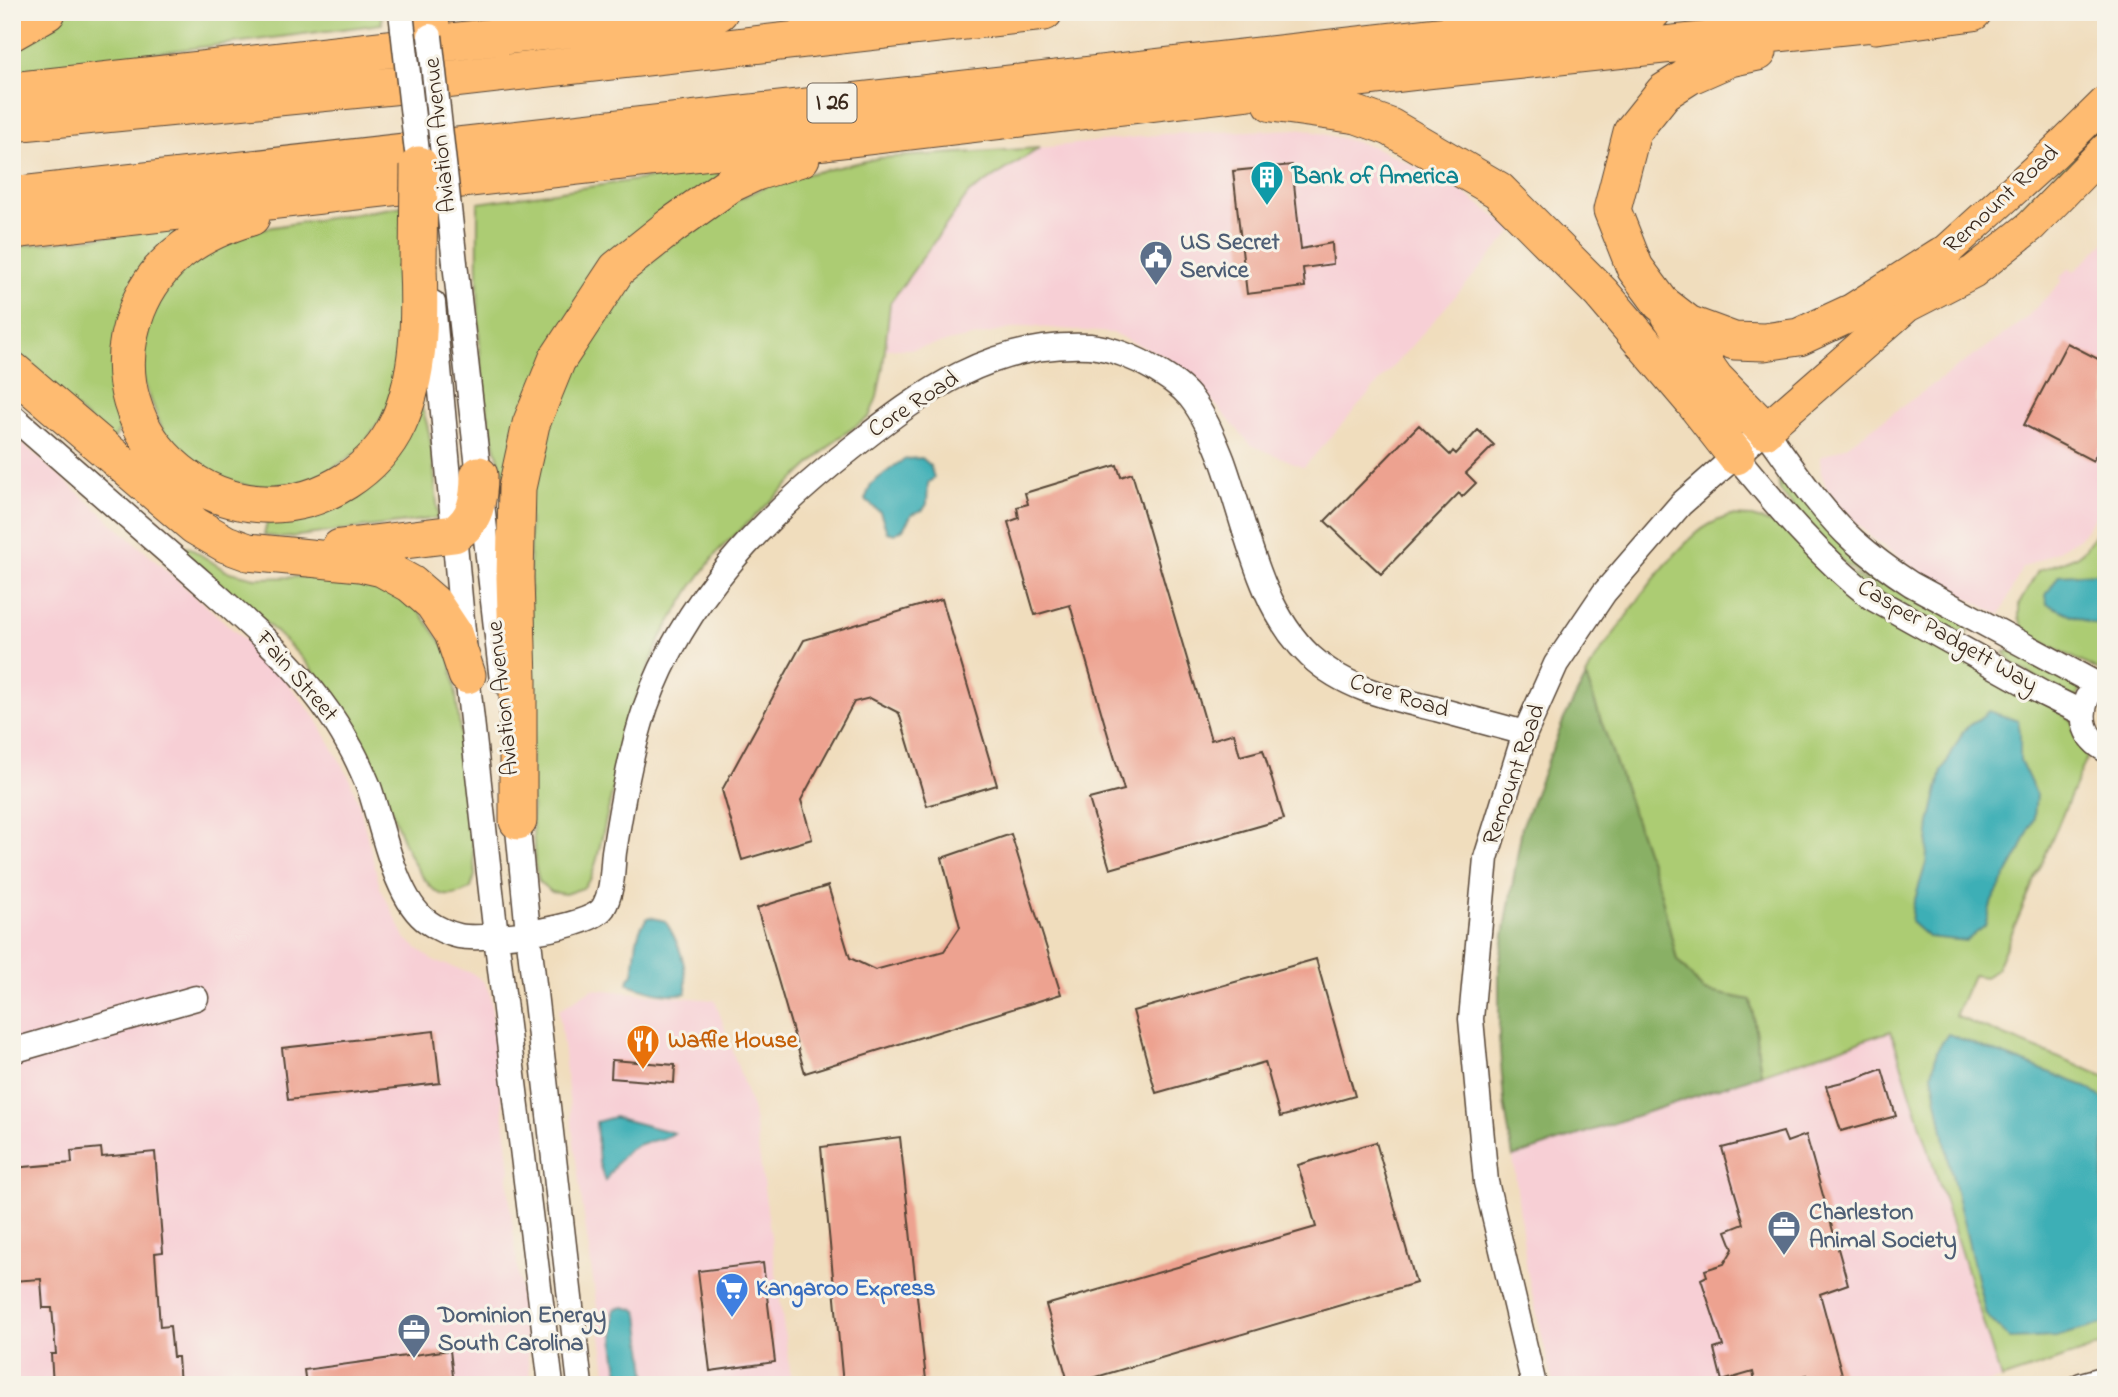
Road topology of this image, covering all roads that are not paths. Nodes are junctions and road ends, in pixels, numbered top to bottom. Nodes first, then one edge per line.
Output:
1 (47, 12) edge
2 (401, 12) edge
3 (599, 12) edge
4 (719, 12) edge
5 (1044, 12) edge
6 (1652, 12) edge
7 (1973, 12) edge
8 (1901, 20) junction
9 (436, 26) edge
10 (12, 32) edge
11 (12, 91) edge
12 (2106, 102) edge
13 (1110, 107) junction
14 (12, 123) edge
15 (952, 125) junction
16 (2106, 149) edge
17 (406, 176) junction
18 (12, 196) edge
19 (12, 230) edge
20 (1941, 256) junction
21 (424, 266) junction
22 (1661, 303) junction
23 (1907, 306) junction
24 (12, 370) edge
25 (12, 416) edge
26 (1765, 430) junction
27 (1736, 456) junction
28 (479, 475) junction
29 (454, 534) junction
30 (290, 556) junction
31 (1994, 627) junction
32 (1978, 657) junction
33 (467, 675) junction
34 (2102, 683) edge
35 (2083, 713) junction
36 (1525, 733) junction
37 (2106, 750) edge
38 (518, 821) junction
39 (528, 932) junction
40 (496, 936) junction
41 (196, 998) dead end
42 (12, 1051) edge
43 (2106, 1378) edge
44 (551, 1385) edge
45 (580, 1385) edge
46 (1534, 1385) edge
47 (2081, 1385) edge

1 - 10 highway
2 - 17 street, Aviation Avenue, bridge
3 - 9 highway
4 - 9 highway
5 - 14 highway
6 - 18 highway, I 26
7 - 8 highway
8 - 13 highway
8 - 22 highway
9 - 11 highway
9 - 28 street, Aviation Avenue, bridge
12 - 20 main road, Remount Road
13 - 15 highway
13 - 27 highway
15 - 17 highway
15 - 38 highway
16 - 23 main road, Remount Road
17 - 19 highway
17 - 21 highway, bridge
17 - 21 highway
20 - 22 highway
20 - 23 main road, Remount Road
21 - 29 street, Aviation Avenue
22 - 26 highway
23 - 26 main road, Remount Road
24 - 30 highway
25 - 40 street, Fain Street
26 - 27 street, Remount Road
26 - 31 street, Casper Padgett Way
27 - 32 street, Casper Padgett Way
27 - 36 street, Remount Road
28 - 29 highway
28 - 38 street, Aviation Avenue
29 - 30 highway
29 - 33 street, Aviation Avenue
30 - 33 highway
31 - 32 street
31 - 34 street, Casper Padgett Way
32 - 35 street, Casper Padgett Way
33 - 40 street, Aviation Avenue
34 - 35 street
35 - 37 street
36 - 39 street, Core Road
36 - 46 street, Remount Road
38 - 39 street, Aviation Avenue
39 - 40 street, Fain Street
39 - 45 street, Aviation Avenue
40 - 44 street, Aviation Avenue
41 - 42 street
43 - 47 street

